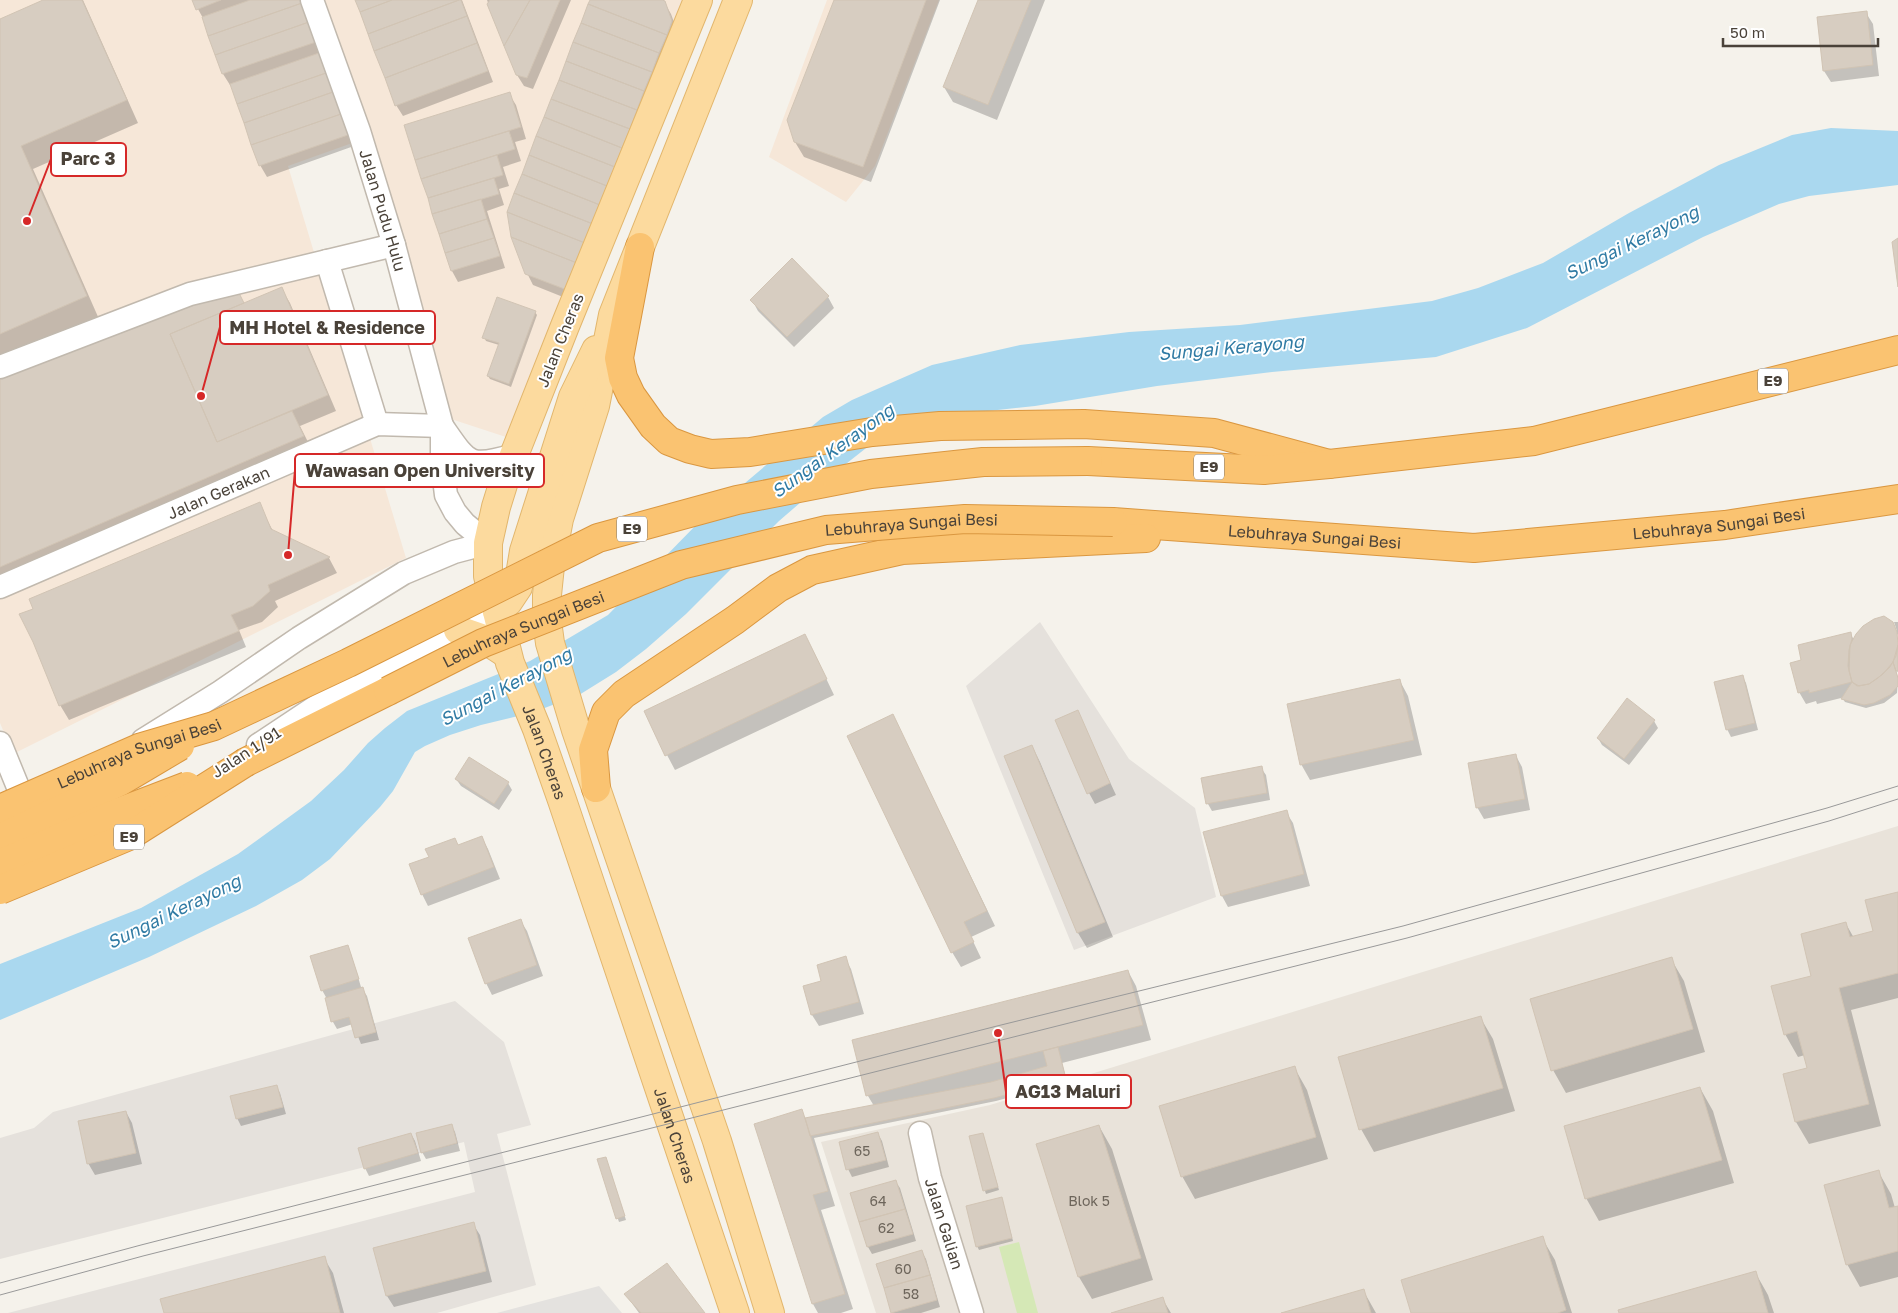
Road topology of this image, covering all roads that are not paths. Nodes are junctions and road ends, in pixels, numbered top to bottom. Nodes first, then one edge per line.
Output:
1 (312, 0) edge
2 (698, 0) edge
3 (738, 0) edge
4 (394, 245) junction
5 (640, 247) junction
6 (327, 261) junction
7 (613, 315) junction
8 (1898, 350) edge
9 (0, 367) edge
10 (377, 424) junction
11 (442, 426) junction
12 (514, 455) junction
13 (1329, 464) junction
14 (1898, 499) edge
15 (1245, 532) junction
16 (488, 543) junction
17 (524, 550) junction
18 (550, 566) junction
19 (0, 587) edge
20 (497, 611) junction
21 (458, 630) junction
22 (509, 658) junction
23 (214, 726) junction
24 (0, 743) edge
25 (246, 762) junction
26 (596, 788) junction
27 (13, 808) edge
28 (0, 818) edge
29 (0, 838) edge
30 (0, 864) edge
31 (75, 864) junction
32 (0, 890) edge
33 (0, 902) edge
34 (920, 1133) dead end
35 (735, 1313) edge
36 (770, 1313) edge
37 (972, 1313) edge

1 - 4 street, Jalan Pudu Hulu
2 - 12 main road, Jalan Cheras
3 - 5 main road
4 - 6 street
4 - 11 street, Jalan Pudu Hulu
5 - 7 main road
5 - 13 highway
6 - 9 street
6 - 10 street
7 - 17 main road
7 - 18 main road
8 - 13 highway, Lebuhraya Sungai Besi / E9
10 - 11 street, Jalan Gerakan
10 - 19 street, Jalan Gerakan
11 - 12 street, Jalan Pudu Hulu
11 - 16 street, Jalan Pudu Hulu
12 - 16 main road, Jalan Cheras
13 - 23 highway, Lebuhraya Sungai Besi / E9, bridge
14 - 15 highway, Lebuhraya Sungai Besi / E9
15 - 25 highway, Lebuhraya Sungai Besi / E9, bridge
15 - 26 highway
16 - 17 main road
16 - 20 main road, Jalan Cheras
16 - 27 street
17 - 18 main road
17 - 20 main road
18 - 26 main road
20 - 21 street, Jalan 1/91
20 - 22 main road, Jalan Cheras
21 - 22 main road
21 - 31 street, Jalan 1/91
22 - 35 main road, Jalan Cheras
23 - 27 highway, Lebuhraya Sungai Besi / E9, bridge
23 - 29 highway, E9, bridge
24 - 27 street
25 - 30 highway, E9, bridge
25 - 32 highway, Lebuhraya Sungai Besi / E9, bridge
26 - 36 main road
27 - 28 street
27 - 31 street
31 - 33 street, Jalan 1/91
34 - 37 street, Jalan Galian

